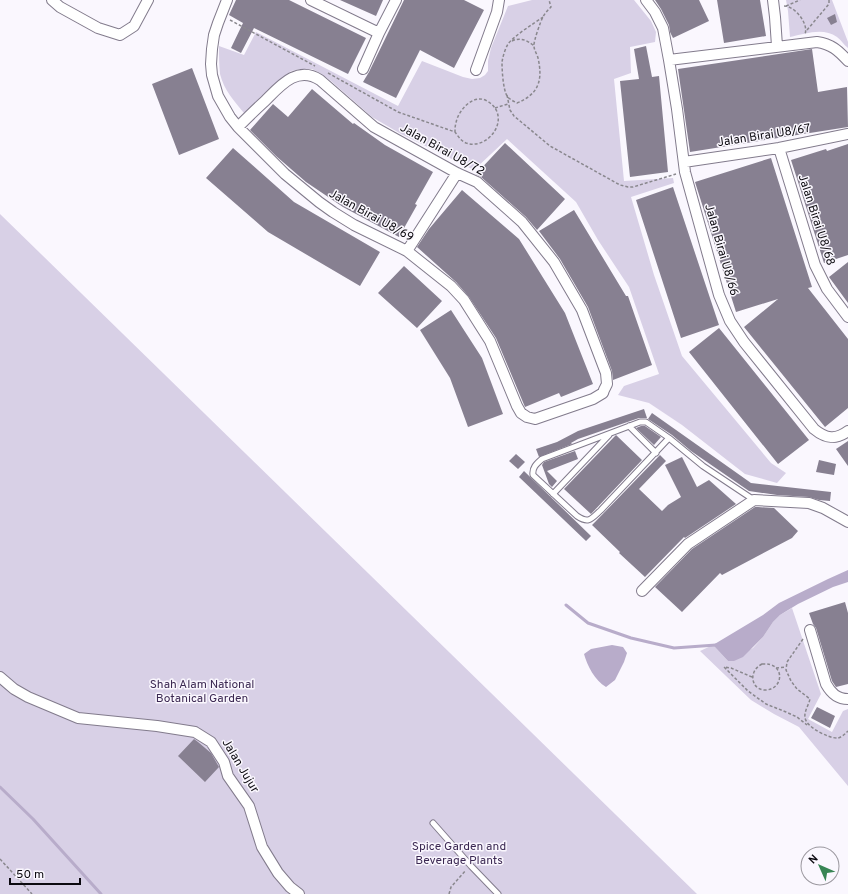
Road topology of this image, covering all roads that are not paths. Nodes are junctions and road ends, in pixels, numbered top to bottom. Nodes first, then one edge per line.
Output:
1 (52, 0) edge
2 (148, 0) edge
3 (227, 0) edge
4 (311, 0) edge
5 (396, 0) edge
6 (499, 0) edge
7 (646, 0) edge
8 (774, 4) edge
9 (379, 33) junction
10 (777, 46) junction
11 (669, 60) junction
12 (848, 61) edge
13 (363, 69) dead end
14 (476, 70) dead end
15 (238, 127) junction
16 (848, 134) edge
17 (779, 148) junction
18 (684, 167) junction
19 (457, 173) junction
20 (407, 251) junction
21 (848, 317) edge
22 (566, 409) joint
23 (629, 426) junction
24 (848, 431) edge
25 (611, 433) junction
26 (669, 438) junction
27 (656, 453) junction
28 (553, 494) junction
29 (754, 500) junction
30 (848, 522) edge
31 (642, 591) dead end
32 (810, 630) road end
33 (0, 676) edge
34 (848, 699) edge
35 (433, 823) dead end
36 (298, 894) edge
37 (498, 894) edge

1 - 2 street
3 - 15 street, Jalan Birai U8/69
4 - 9 street
5 - 9 street
6 - 14 street
7 - 11 street, Jalan Birai U8/66
8 - 10 street
9 - 13 street
10 - 11 street
10 - 12 street
11 - 18 street, Jalan Birai U8/66
15 - 19 street, Jalan Birai U8/72
15 - 20 street, Jalan Birai U8/69
16 - 17 street, Jalan Birai U8/67
17 - 18 street, Jalan Birai U8/67
17 - 21 street, Jalan Birai U8/68
18 - 24 street, Jalan Birai U8/66
19 - 20 street
19 - 22 street, Jalan Birai U8/72
20 - 22 street, Jalan Birai U8/69
23 - 25 lane
23 - 26 lane
23 - 27 lane
25 - 28 lane
25 - 28 lane
26 - 27 lane
26 - 29 lane
27 - 28 lane
29 - 30 street
29 - 31 street
32 - 34 street
33 - 36 street, Jalan Jujur
35 - 37 lane

